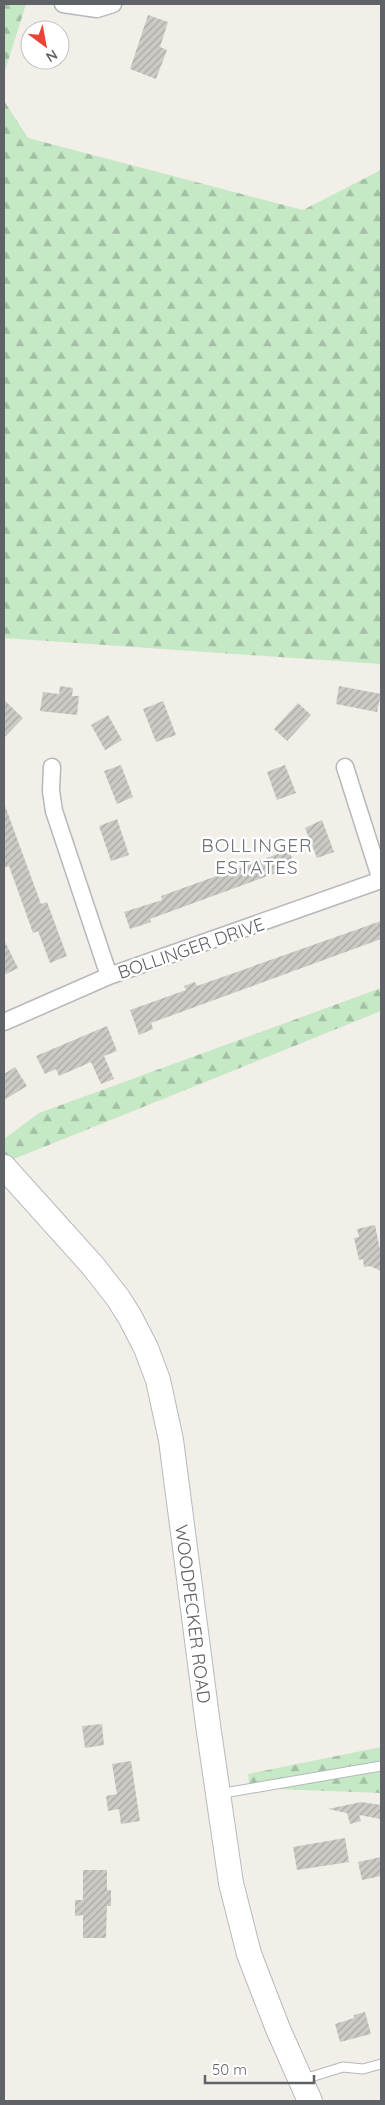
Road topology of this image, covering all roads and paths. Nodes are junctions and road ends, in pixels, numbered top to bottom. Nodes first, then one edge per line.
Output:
1 (63, 4) edge
2 (113, 4) edge
3 (52, 766) dead end
4 (345, 767) dead end
5 (381, 880) edge
6 (109, 976) junction
7 (4, 1022) edge
8 (4, 1167) edge
9 (381, 1766) edge
10 (218, 1794) junction
11 (381, 2064) edge
12 (300, 2080) junction
13 (310, 2101) edge

1 - 2 street
3 - 6 street
4 - 5 street
5 - 6 street, BOLLINGER DRIVE
6 - 7 street, BOLLINGER DRIVE
8 - 10 main road, WOODPECKER ROAD
9 - 10 lane
10 - 12 main road, WOODPECKER ROAD
11 - 12 lane
12 - 13 main road, WOODPECKER ROAD

